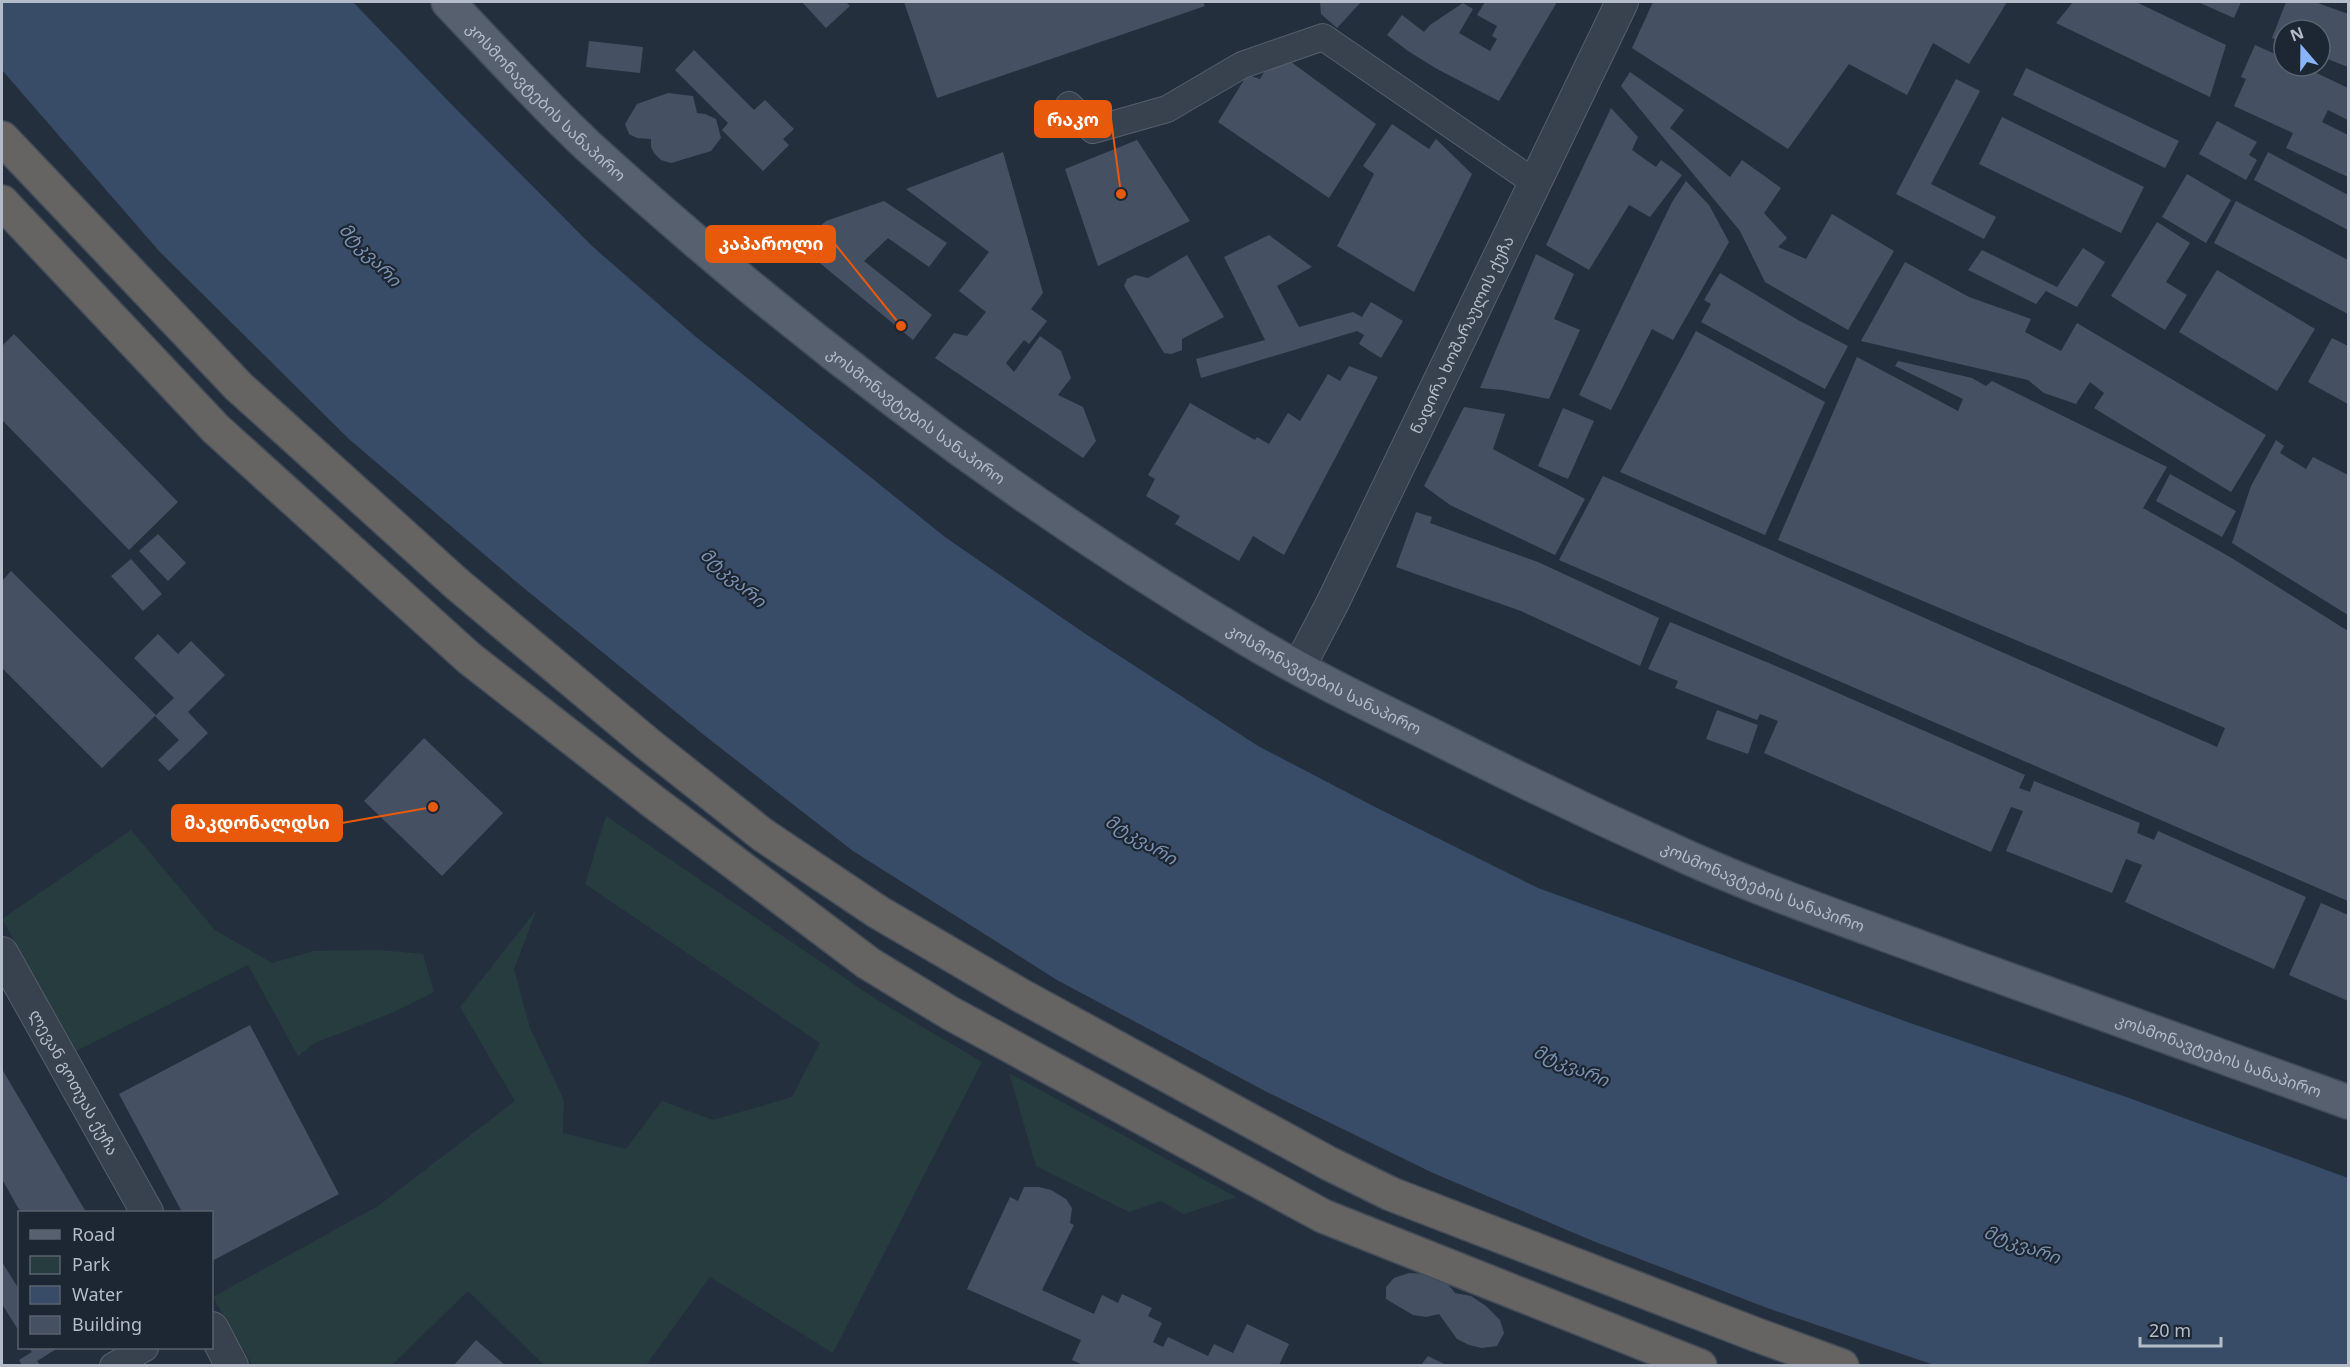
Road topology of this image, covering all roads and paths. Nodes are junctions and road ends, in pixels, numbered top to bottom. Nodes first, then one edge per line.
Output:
1 (448, 2) edge
2 (1622, 2) edge
3 (1069, 105) dead end
4 (2, 138) edge
5 (1534, 182) junction
6 (2, 202) edge
7 (1299, 667) junction
8 (2, 953) edge
9 (2349, 1102) edge
10 (146, 1211) edge
11 (213, 1330) edge
12 (141, 1349) edge
13 (113, 1365) edge
14 (232, 1365) edge
15 (1700, 1365) edge
16 (1842, 1365) edge

1 - 7 main road, კოსმონავტების სანაპირო
2 - 5 street, ნადირა ხოშარაულის ქუჩა
3 - 5 street
4 - 16 highway
5 - 7 street, ნადირა ხოშარაულის ქუჩა
6 - 15 highway
7 - 9 main road, კოსმონავტების სანაპირო
8 - 10 street, ლევან გოთუას ქუჩა
11 - 14 street
12 - 13 street

